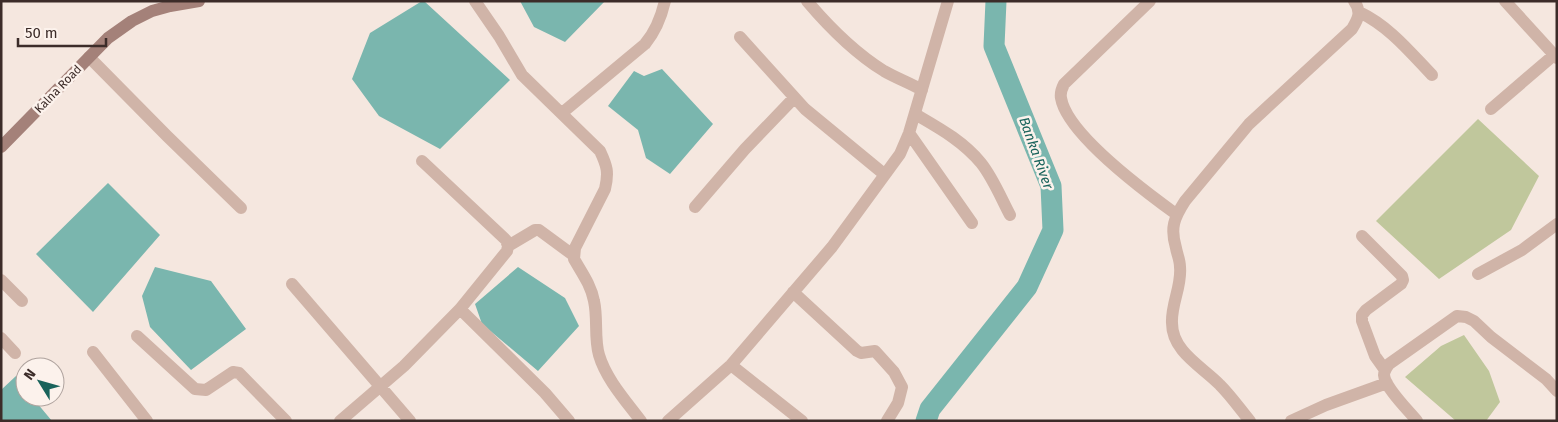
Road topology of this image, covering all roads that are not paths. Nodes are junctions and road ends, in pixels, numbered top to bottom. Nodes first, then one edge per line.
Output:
1 (199, 1) edge
2 (475, 1) edge
3 (665, 1) edge
4 (807, 1) edge
5 (948, 1) edge
6 (1150, 1) edge
7 (1505, 1) edge
8 (1357, 7) edge
9 (740, 37) dead end
10 (89, 57) junction
11 (1555, 57) edge
12 (1432, 75) dead end
13 (922, 90) junction
14 (794, 98) junction
15 (1491, 109) dead end
16 (562, 113) junction
17 (915, 114) junction
18 (910, 133) junction
19 (1, 147) edge
20 (422, 161) dead end
21 (884, 174) junction
22 (695, 207) dead end
23 (241, 208) dead end
24 (1176, 214) junction
25 (1010, 215) dead end
26 (972, 223) dead end
27 (1557, 224) edge
28 (1362, 236) dead end
29 (508, 246) junction
30 (573, 255) junction
31 (1478, 274) dead end
32 (1, 280) edge
33 (292, 284) dead end
34 (794, 292) junction
35 (22, 302) dead end
36 (460, 309) junction
37 (137, 336) dead end
38 (1, 338) edge
39 (92, 352) dead end
40 (15, 353) dead end
41 (731, 365) junction
42 (1385, 370) junction
43 (1386, 383) junction
44 (381, 386) junction
45 (1557, 391) edge
46 (683, 417) edge
47 (147, 421) edge
48 (286, 421) edge
49 (340, 421) edge
50 (410, 421) edge
51 (569, 421) edge
52 (641, 421) edge
53 (668, 421) edge
54 (802, 421) edge
55 (887, 421) edge
56 (1250, 421) edge
57 (1291, 421) edge
58 (1417, 421) edge

1 - 10 street, Kalna Road
2 - 16 street
3 - 16 street
4 - 13 street
5 - 13 street
6 - 24 street
7 - 11 street
8 - 12 street
8 - 24 street
9 - 14 street
10 - 19 street, Kalna Road
10 - 23 street
11 - 15 street
13 - 17 street
14 - 21 street
14 - 22 street
16 - 30 street
17 - 18 street
17 - 25 street
18 - 21 street
18 - 26 street
20 - 29 street
21 - 34 street
24 - 56 street
27 - 31 street
28 - 42 street
29 - 30 street
29 - 36 street
30 - 52 street
32 - 35 street
33 - 44 street
34 - 41 street
34 - 55 street
36 - 44 street
36 - 51 street
37 - 48 street
38 - 40 street
39 - 47 street
41 - 46 street
41 - 54 street
42 - 43 street
42 - 45 street
43 - 57 street
43 - 58 street
44 - 49 street
44 - 50 street
46 - 53 street

